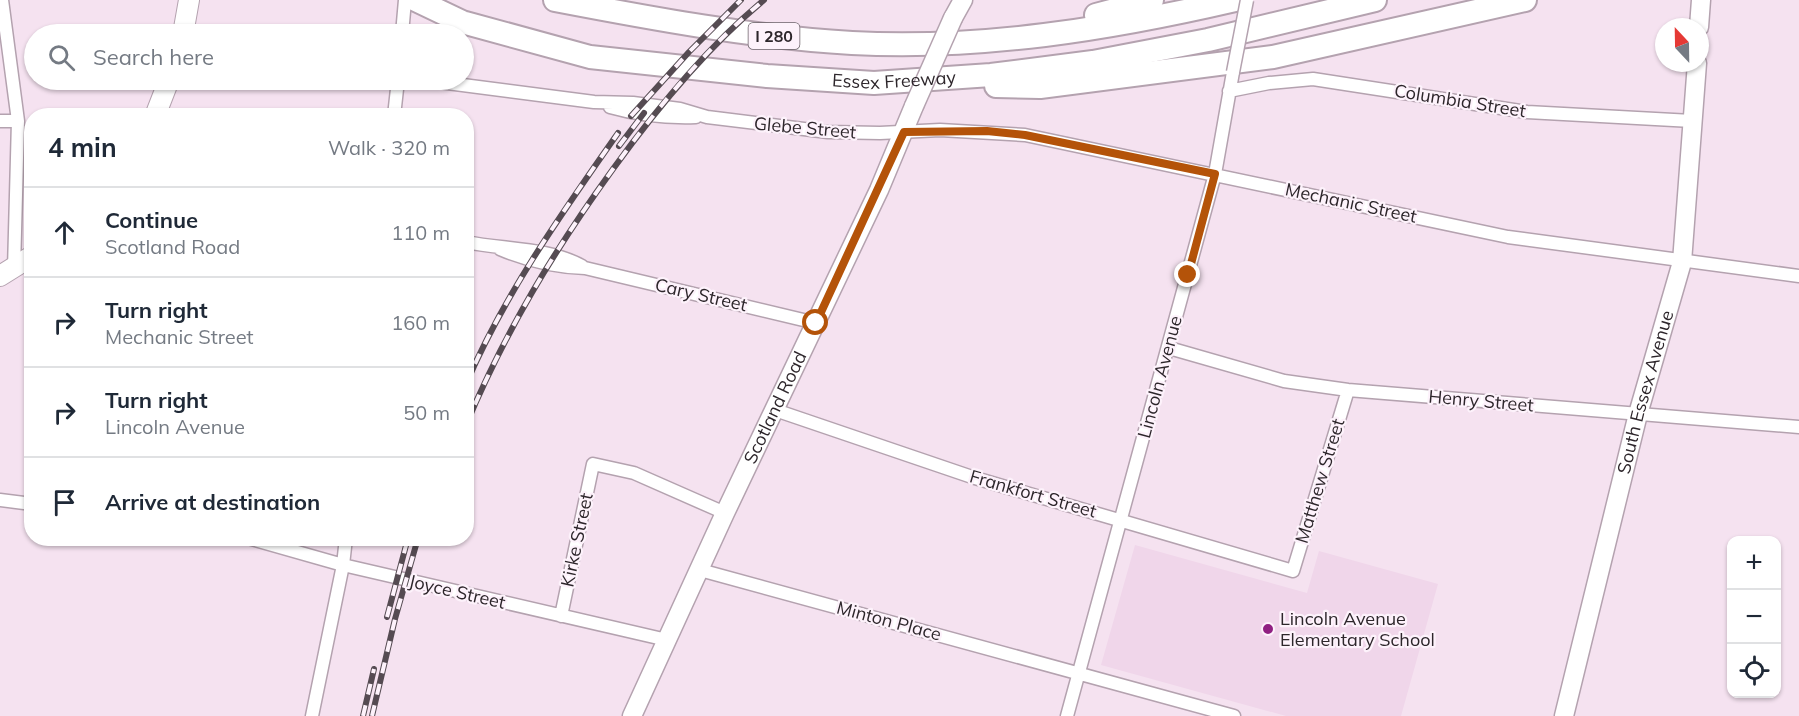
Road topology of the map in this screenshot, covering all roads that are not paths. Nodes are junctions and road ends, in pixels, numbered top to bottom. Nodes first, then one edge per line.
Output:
1 (2, 0) edge
2 (189, 0) edge
3 (405, 0) edge
4 (416, 0) edge
5 (555, 0) edge
6 (963, 0) edge
7 (1152, 0) edge
8 (1234, 0) edge
9 (1247, 0) edge
10 (1375, 0) edge
11 (1525, 0) edge
12 (1701, 0) edge
13 (1700, 18) edge
14 (185, 24) edge
15 (403, 24) edge
16 (469, 24) edge
17 (474, 25) edge
18 (995, 39) junction
19 (1696, 72) edge
20 (874, 82) junction
21 (474, 86) edge
22 (165, 90) edge
23 (397, 90) edge
24 (1229, 91) junction
25 (158, 108) edge
26 (395, 108) edge
27 (0, 121) edge
28 (18, 121) junction
29 (1692, 121) junction
30 (904, 132) junction
31 (1215, 174) junction
32 (474, 244) edge
33 (24, 261) edge
34 (1682, 262) junction
35 (7, 273) edge
36 (1799, 276) edge
37 (816, 323) junction
38 (1168, 348) junction
39 (1348, 390) junction
40 (775, 410) junction
41 (1638, 414) junction
42 (1799, 427) edge
43 (0, 500) edge
44 (24, 503) edge
45 (725, 513) junction
46 (1120, 520) junction
47 (276, 546) edge
48 (345, 546) edge
49 (343, 565) junction
50 (700, 570) junction
51 (1293, 571) joint
52 (561, 616) junction
53 (667, 640) junction
54 (1079, 672) junction
55 (312, 716) edge
56 (632, 716) edge
57 (1067, 716) edge
58 (1234, 716) edge
59 (1564, 716) edge

1 - 28 street
2 - 14 main road
3 - 15 street
4 - 16 highway, Essex Freeway / I 280
5 - 18 highway, Essex Freeway / I 280
6 - 30 main road, Scotland Road, bridge
7 - 18 highway
8 - 18 highway, Essex Freeway / I 280
9 - 24 street, Lincoln Avenue, bridge
10 - 20 highway, Essex Freeway / I 280
11 - 20 highway
12 - 13 main road
17 - 20 highway, Essex Freeway / I 280
19 - 29 main road, South Essex Avenue
21 - 30 street, Glebe Street
22 - 25 main road
23 - 26 street
24 - 29 street, Columbia Street
24 - 31 street, Lincoln Avenue
27 - 28 street
28 - 35 street
29 - 34 main road, South Essex Avenue
30 - 31 street, Mechanic Street
30 - 37 main road, Scotland Road
31 - 34 street, Mechanic Street
31 - 38 street, Lincoln Avenue
32 - 37 street, Cary Street
33 - 35 main road
34 - 36 street, Mechanic Street
34 - 41 main road, South Essex Avenue
37 - 40 main road, Scotland Road
38 - 39 street, Henry Street
38 - 46 street, Lincoln Avenue
39 - 41 street, Henry Street
39 - 51 street, Matthew Street
40 - 45 main road, Scotland Road
40 - 46 street, Frankfort Street
41 - 42 street, Henry Street
41 - 59 main road, South Essex Avenue
43 - 44 street
45 - 50 main road, Scotland Road
45 - 52 street, Kirke Street
46 - 51 street, Frankfort Street
46 - 54 street, Lincoln Avenue
47 - 49 street, Joyce Street
48 - 49 street
49 - 52 street, Joyce Street
49 - 55 street
50 - 53 main road, Scotland Road
50 - 54 street, Minton Place
52 - 53 street, Joyce Street
53 - 56 main road, Scotland Road
54 - 57 street, Lincoln Avenue
54 - 58 street, Minton Place

